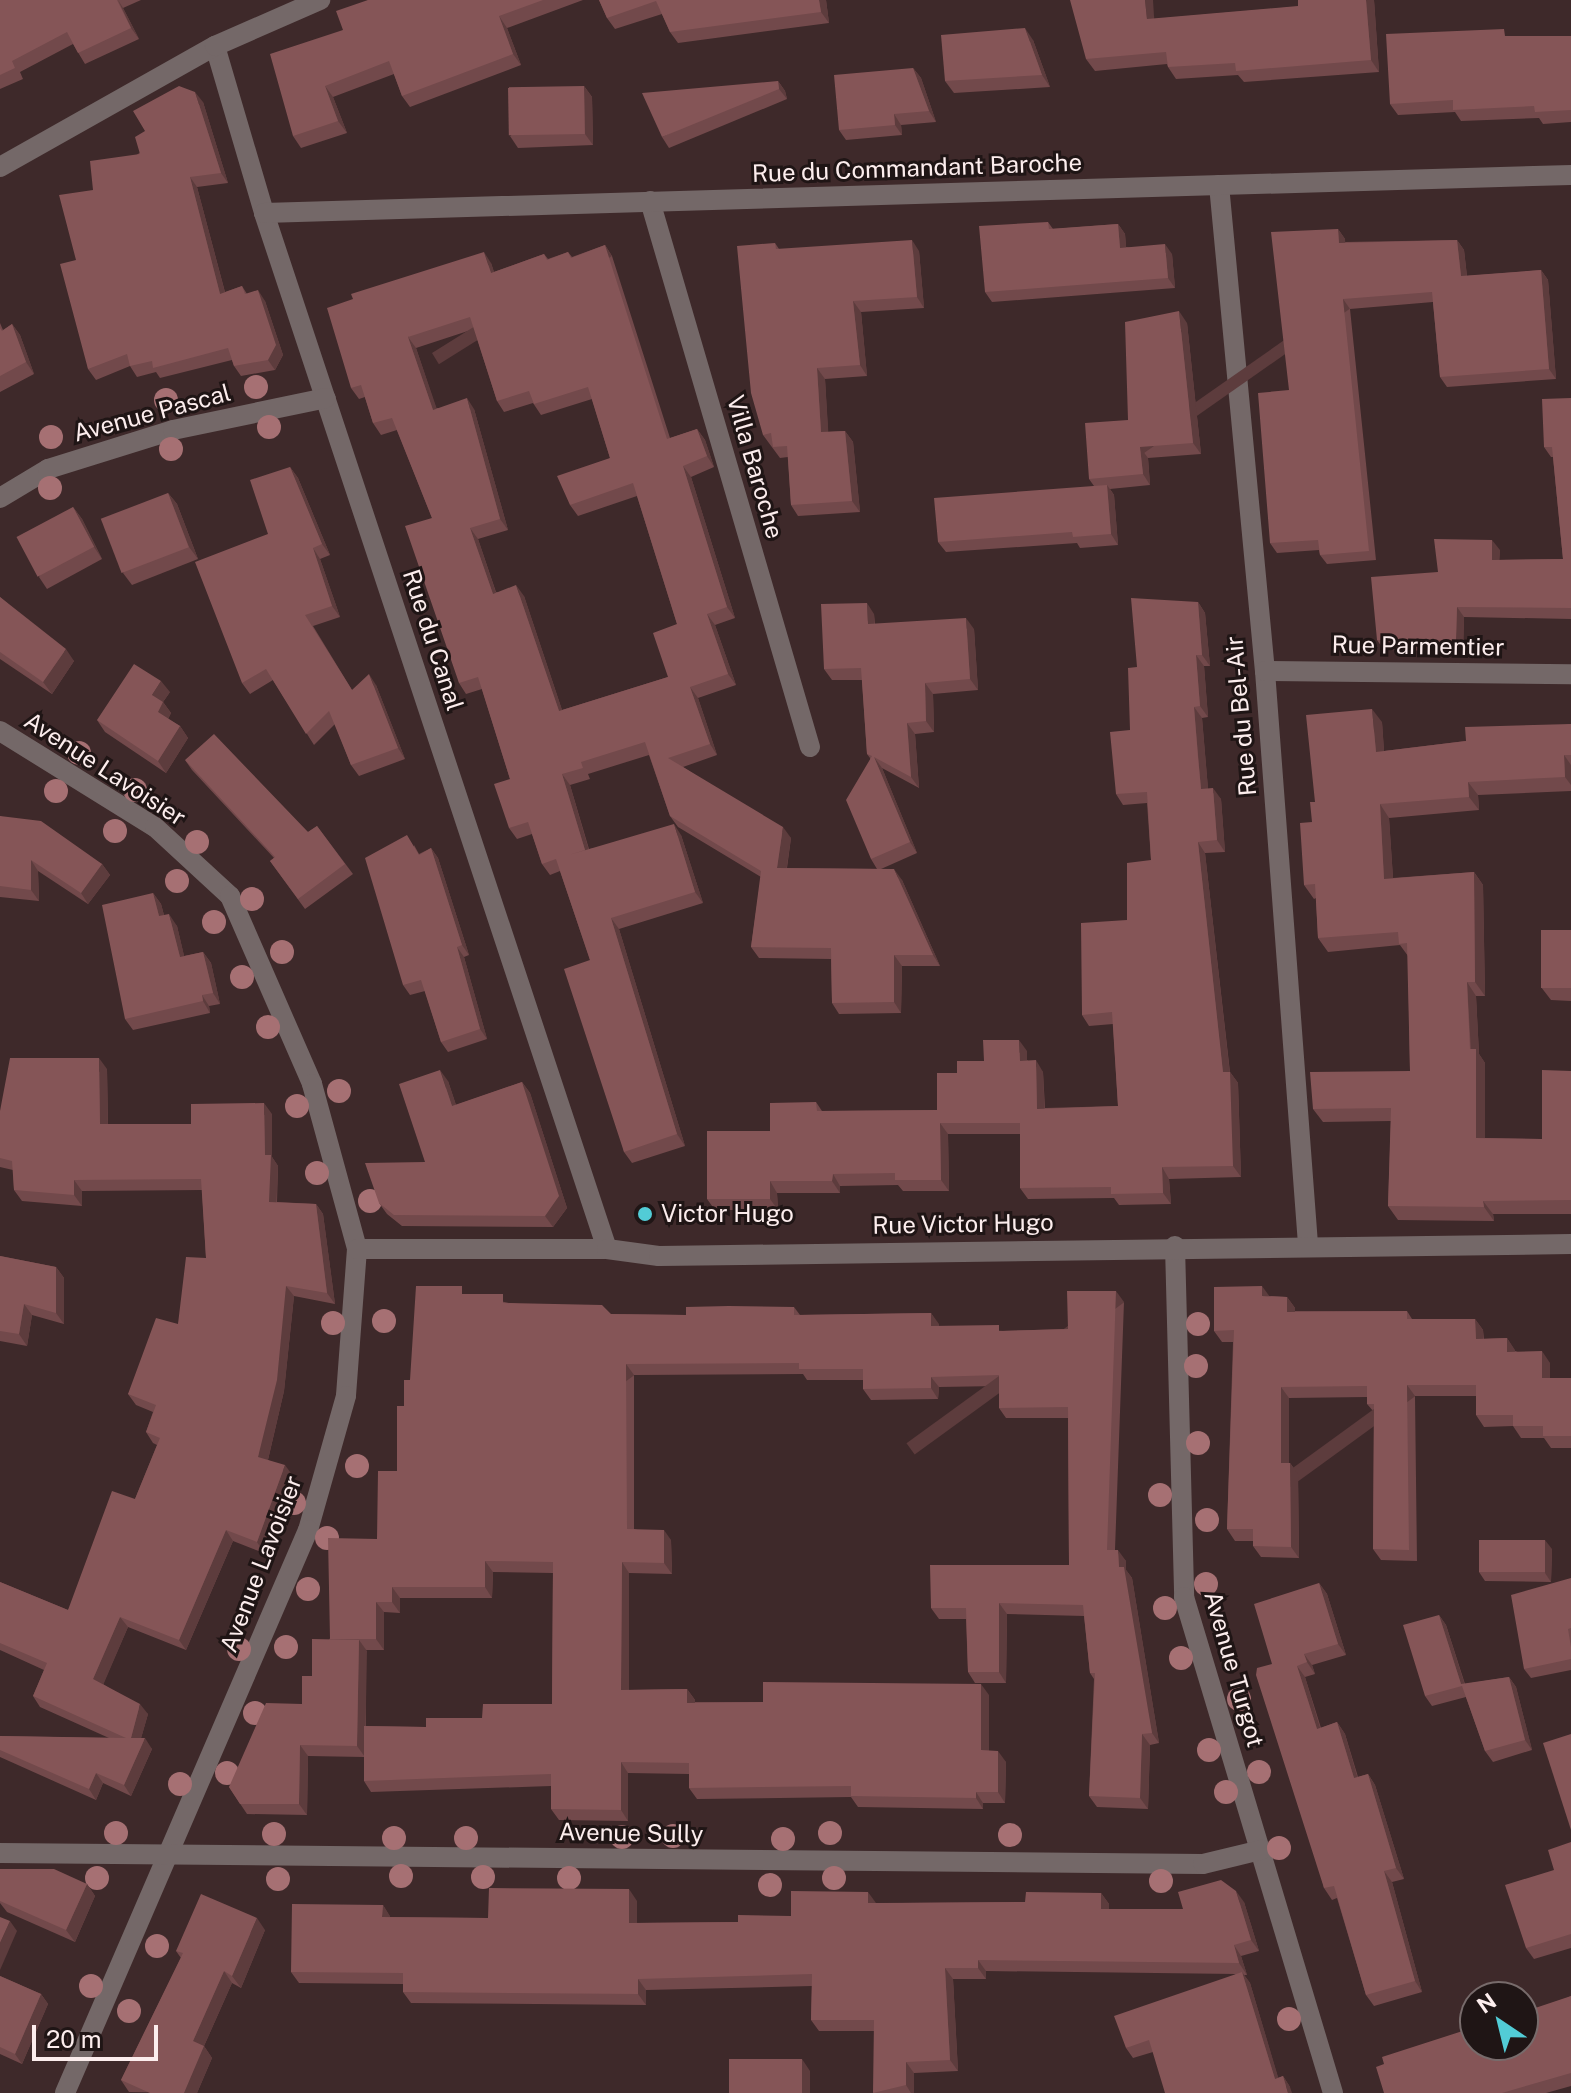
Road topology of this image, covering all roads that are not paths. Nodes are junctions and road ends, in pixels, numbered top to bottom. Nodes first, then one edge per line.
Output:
1 (320, 0) edge
2 (215, 46) junction
3 (0, 167) edge
4 (1571, 175) edge
5 (1219, 185) junction
6 (650, 201) junction
7 (264, 213) junction
8 (326, 398) junction
9 (0, 498) edge
10 (1265, 671) junction
11 (1571, 674) edge
12 (0, 731) edge
13 (810, 747) dead end
14 (1308, 1244) junction
15 (1571, 1244) edge
16 (1175, 1246) junction
17 (357, 1249) junction
18 (607, 1249) junction
19 (1261, 1850) junction
20 (0, 1853) edge
21 (169, 1855) junction
22 (65, 2093) edge
23 (1333, 2093) edge

1 - 2 street
2 - 3 street
2 - 7 street, Rue du Canal
4 - 5 street, Rue du Commandant Baroche
5 - 6 street, Rue du Commandant Baroche
5 - 10 street, Rue du Bel-Air
6 - 7 street, Rue du Commandant Baroche
6 - 13 street, Villa Baroche
7 - 8 street, Rue du Canal
8 - 9 street, Avenue Pascal
8 - 18 street, Rue du Canal
10 - 11 street, Rue Parmentier
10 - 14 street, Rue du Bel-Air
12 - 17 street, Avenue Lavoisier
14 - 15 street, Rue Victor Hugo
14 - 16 street, Rue Victor Hugo
16 - 18 street, Rue Victor Hugo
16 - 19 street, Avenue Turgot
17 - 18 street, Rue Victor Hugo
17 - 21 street, Avenue Lavoisier
19 - 21 street, Avenue Sully
19 - 23 street, Avenue Turgot
20 - 21 street, Avenue Sully
21 - 22 street, Avenue Lavoisier

